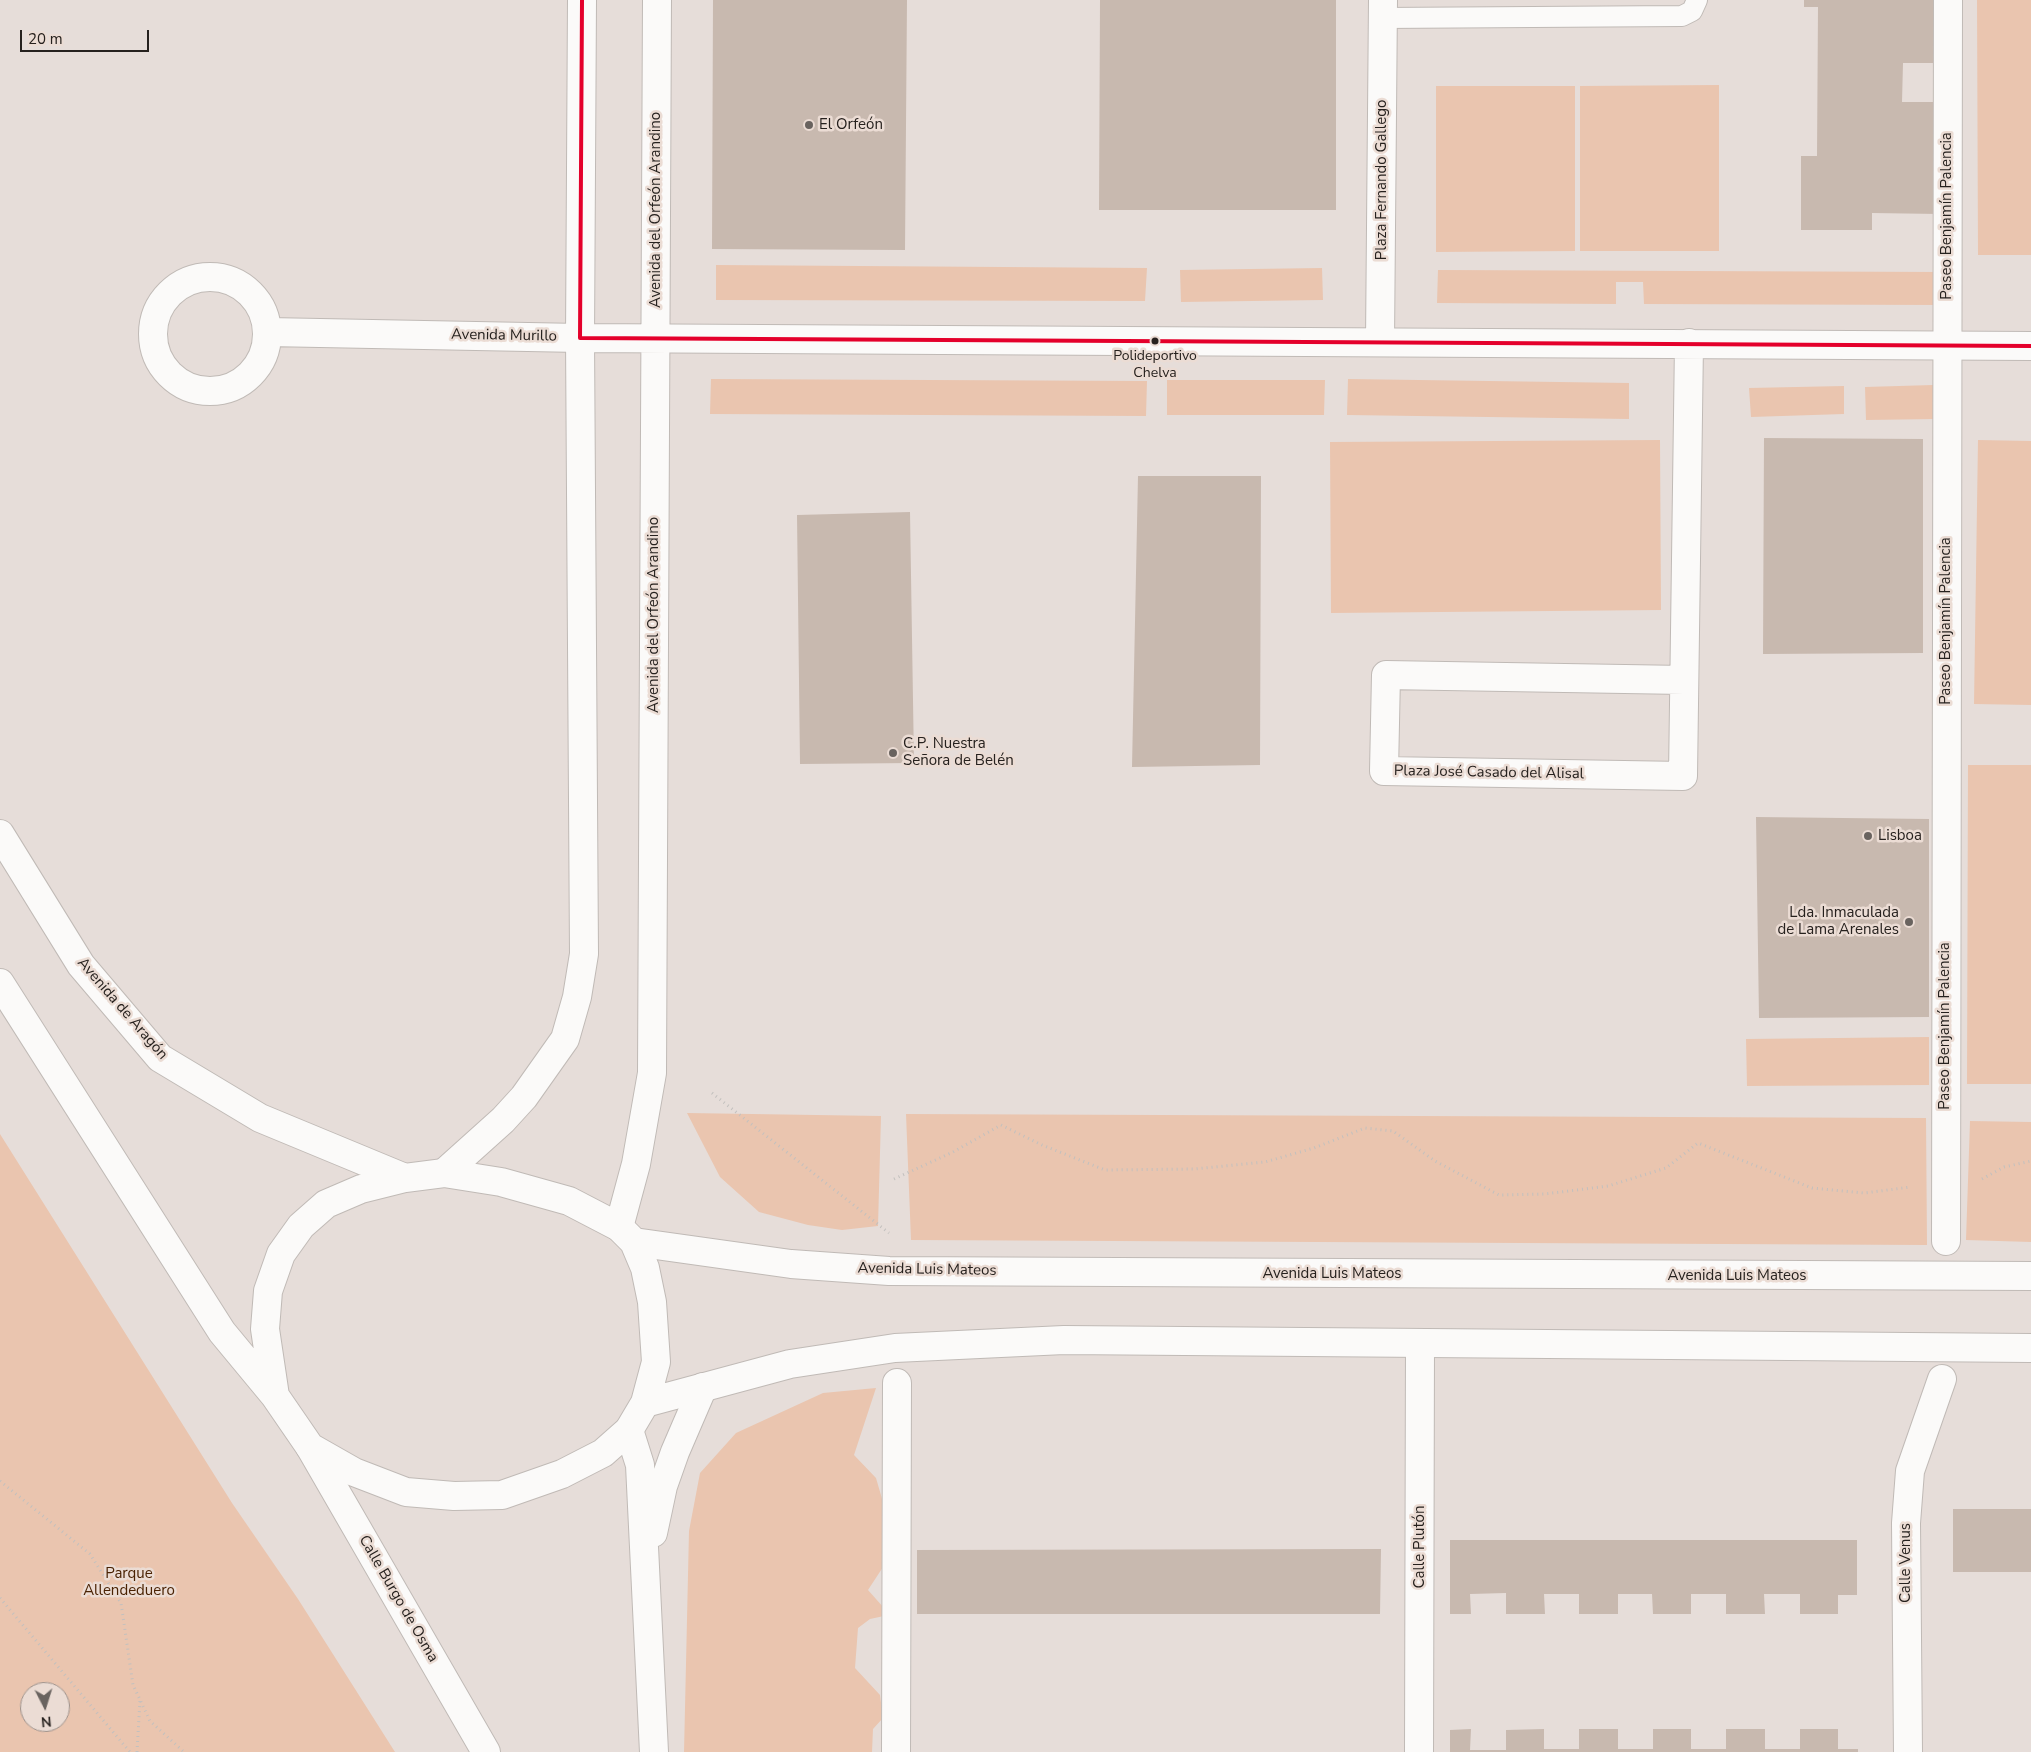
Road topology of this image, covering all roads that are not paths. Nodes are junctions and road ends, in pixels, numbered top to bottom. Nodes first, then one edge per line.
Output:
1 (582, 0) edge
2 (656, 0) edge
3 (1697, 0) edge
4 (1948, 0) edge
5 (1383, 9) edge
6 (268, 332) junction
7 (656, 337) junction
8 (580, 338) junction
9 (1380, 341) junction
10 (1690, 343) junction
11 (1946, 346) junction
12 (2031, 346) edge
13 (1684, 680) junction
14 (0, 834) edge
15 (0, 983) edge
16 (444, 1172) junction
17 (405, 1178) junction
18 (627, 1234) junction
19 (1946, 1241) dead end
20 (2031, 1276) edge
21 (1420, 1343) junction
22 (2031, 1348) edge
23 (1942, 1379) dead end
24 (897, 1383) dead end
25 (704, 1387) junction
26 (275, 1396) junction
27 (645, 1403) junction
28 (629, 1430) junction
29 (310, 1447) junction
30 (645, 1571) junction
31 (486, 1752) edge
32 (654, 1752) edge
33 (896, 1752) edge
34 (1419, 1752) edge
35 (1908, 1752) edge

1 - 8 main road
2 - 7 main road, Avenida del Orfeón Arandino
3 - 5 lane, Plaza Fernando Gallego
4 - 11 main road, Paseo Benjamín Palencia
5 - 9 main road, Plaza Fernando Gallego
6 - 6 main road
6 - 8 main road, Avenida Murillo
7 - 8 main road, Avenida Murillo
7 - 9 main road, Avenida Murillo
7 - 18 main road, Avenida del Orfeón Arandino
8 - 16 main road
9 - 10 main road, Avenida Murillo
10 - 11 main road, Avenida Murillo
10 - 13 main road, Plaza José Casado del Alisal
11 - 12 main road, Avenida Murillo
11 - 19 main road, Paseo Benjamín Palencia
13 - 13 main road, Plaza José Casado del Alisal
14 - 17 main road, Avenida de Aragón
15 - 26 main road
16 - 17 main road
16 - 18 main road, Avenida Luis Mateos
17 - 26 main road
18 - 20 main road, Avenida Luis Mateos
18 - 27 main road
21 - 22 main road
21 - 25 main road
21 - 34 main road, Calle Plutón
23 - 35 main road, Calle Venus
24 - 33 main road
25 - 27 main road
25 - 30 main road
26 - 29 main road, Calle Burgo de Osma
27 - 28 main road
28 - 29 main road
28 - 30 main road
29 - 31 main road, Calle Burgo de Osma
30 - 32 main road

